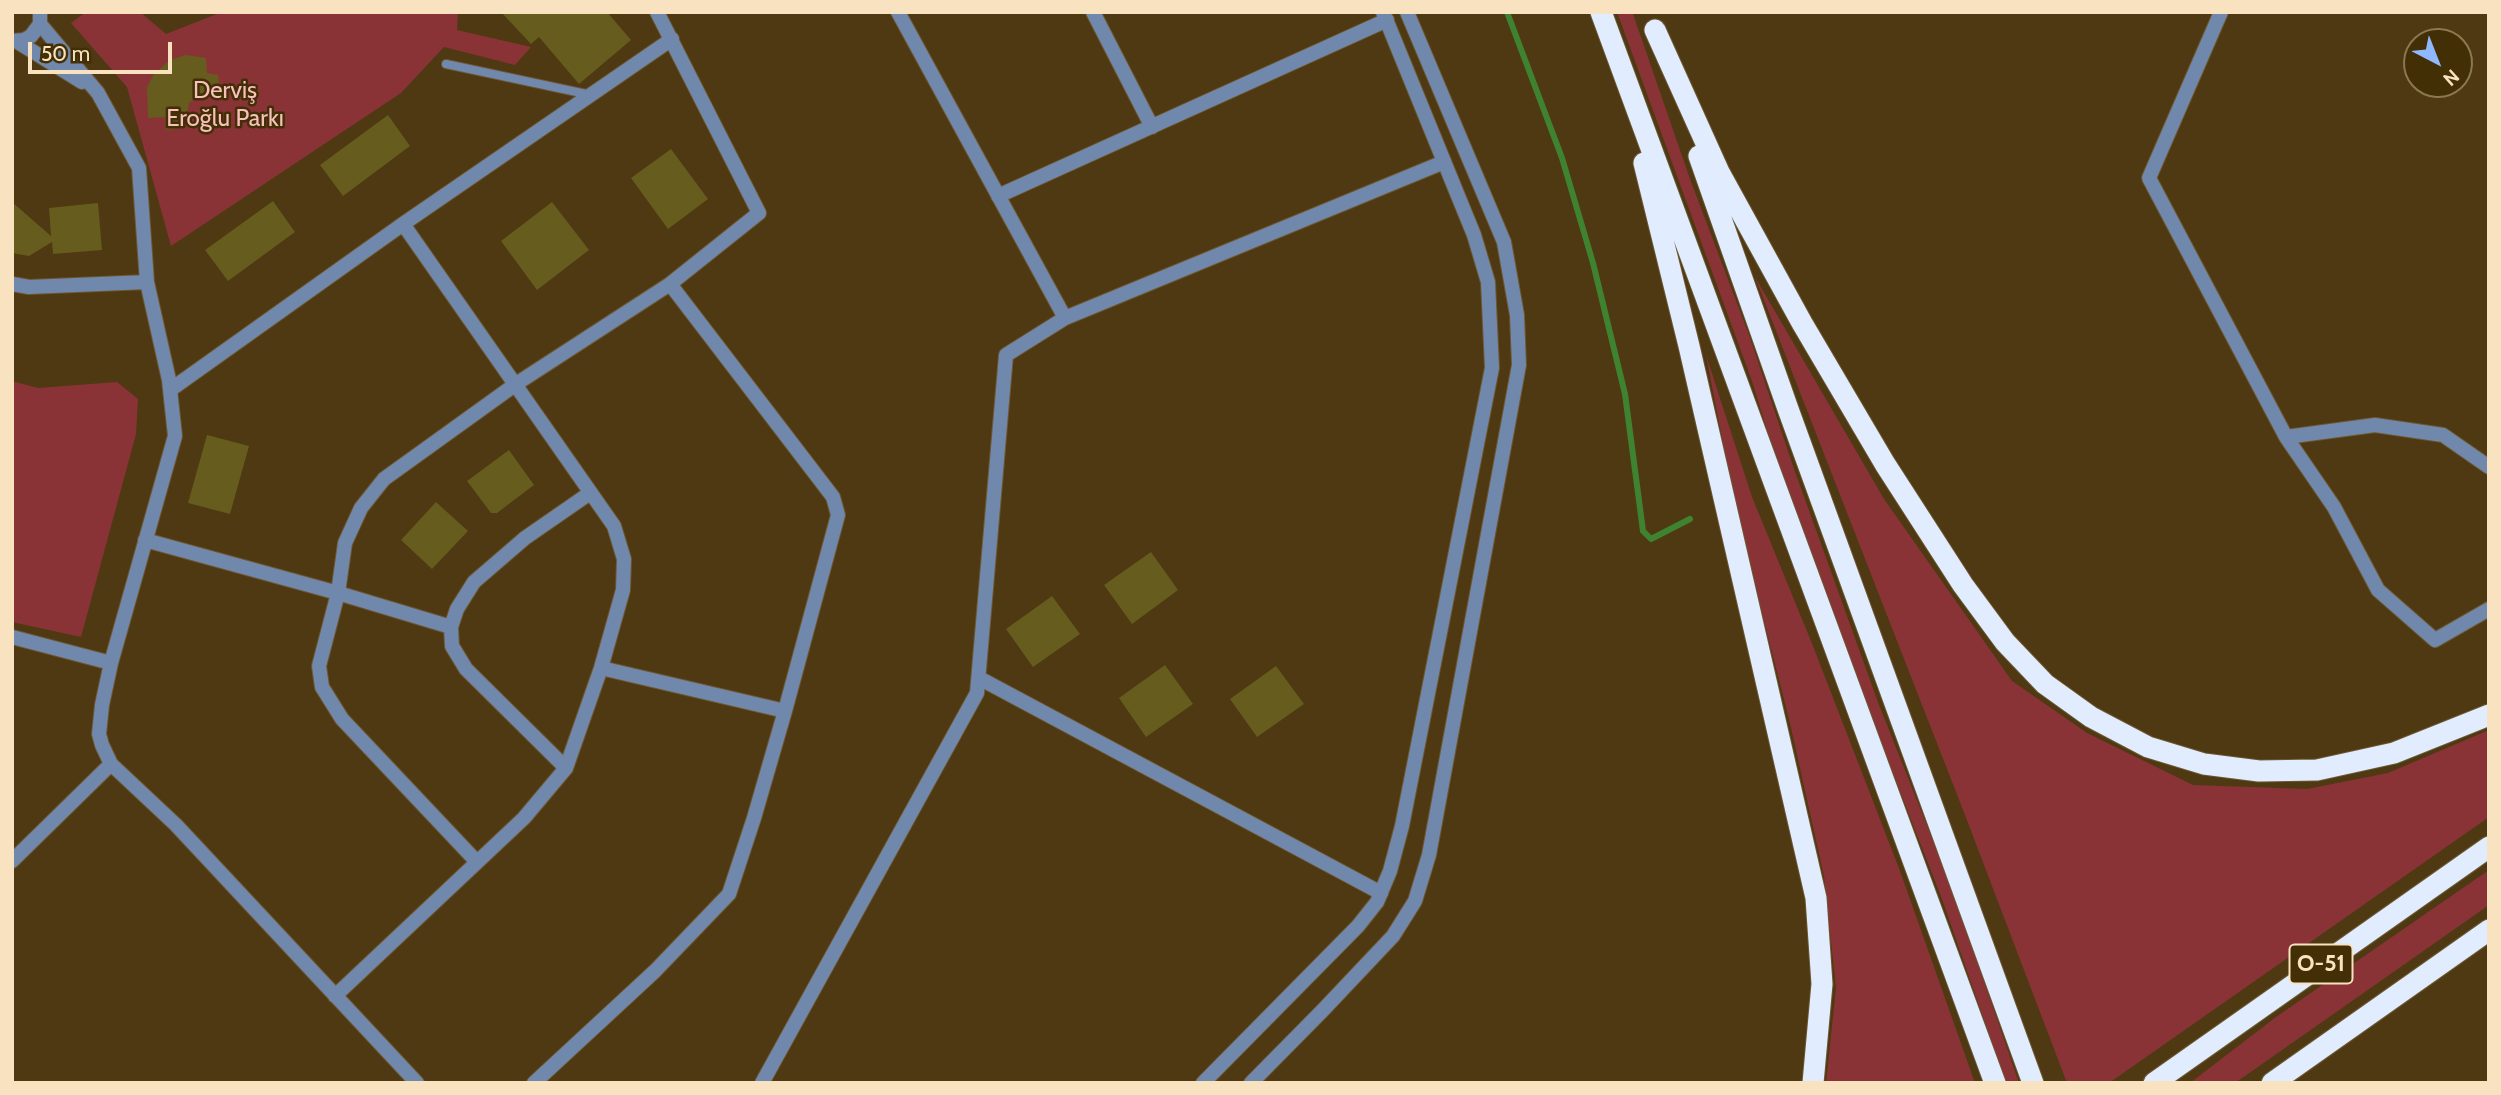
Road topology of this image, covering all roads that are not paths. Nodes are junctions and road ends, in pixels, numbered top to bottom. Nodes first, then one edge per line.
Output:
1 (657, 12) edge
2 (898, 12) edge
3 (1093, 12) edge
4 (1407, 12) edge
5 (1601, 12) edge
6 (2221, 12) edge
7 (42, 16) edge
8 (1385, 16) edge
9 (1652, 21) edge
10 (672, 39) junction
11 (14, 41) edge
12 (446, 64) dead end
13 (1626, 83) junction
14 (98, 93) junction
15 (591, 95) junction
16 (1152, 127) junction
17 (1444, 162) junction
18 (999, 196) junction
19 (403, 224) junction
20 (148, 282) junction
21 (12, 284) edge
22 (670, 284) junction
23 (1065, 318) junction
24 (516, 384) junction
25 (170, 390) junction
26 (2286, 437) junction
27 (2489, 467) edge
28 (590, 492) junction
29 (145, 540) junction
30 (338, 593) junction
31 (2489, 609) edge
32 (451, 626) junction
33 (12, 637) edge
34 (111, 663) junction
35 (601, 668) junction
36 (979, 678) junction
37 (785, 711) junction
38 (2489, 715) edge
39 (111, 764) junction
40 (566, 768) junction
41 (2489, 847) edge
42 (12, 861) edge
43 (477, 863) junction
44 (1381, 893) junction
45 (2489, 930) edge
46 (335, 996) junction
47 (417, 1083) edge
48 (534, 1083) edge
49 (762, 1083) edge
50 (1203, 1083) edge
51 (1251, 1083) edge
52 (1813, 1083) edge
53 (1994, 1083) edge
54 (2033, 1083) edge
55 (2154, 1083) edge
56 (2272, 1083) edge

1 - 10 street
2 - 18 street
3 - 16 street
4 - 51 street
5 - 13 highway
6 - 26 street
7 - 11 street
7 - 14 street
8 - 16 street
8 - 17 street
9 - 38 highway
9 - 54 highway
10 - 15 street
10 - 22 street
11 - 14 street
12 - 15 lane
13 - 52 highway
13 - 53 highway
14 - 20 street
15 - 19 street
16 - 18 street
17 - 23 street
17 - 44 street
18 - 23 street
19 - 24 street
19 - 25 street
20 - 21 street
20 - 25 street
22 - 24 street
22 - 37 street
23 - 36 street
24 - 28 street
24 - 30 street
25 - 29 street
26 - 27 street
26 - 31 street
28 - 32 street
28 - 35 street
29 - 30 street
29 - 34 street
30 - 32 street
30 - 43 street
32 - 40 street
33 - 34 street
34 - 39 street
35 - 37 street
35 - 40 street
36 - 44 street
36 - 49 street
37 - 48 street
39 - 42 street
39 - 46 street
40 - 43 street
41 - 55 highway, O-51
43 - 46 street
44 - 50 street
45 - 56 highway, O-51
46 - 47 street

